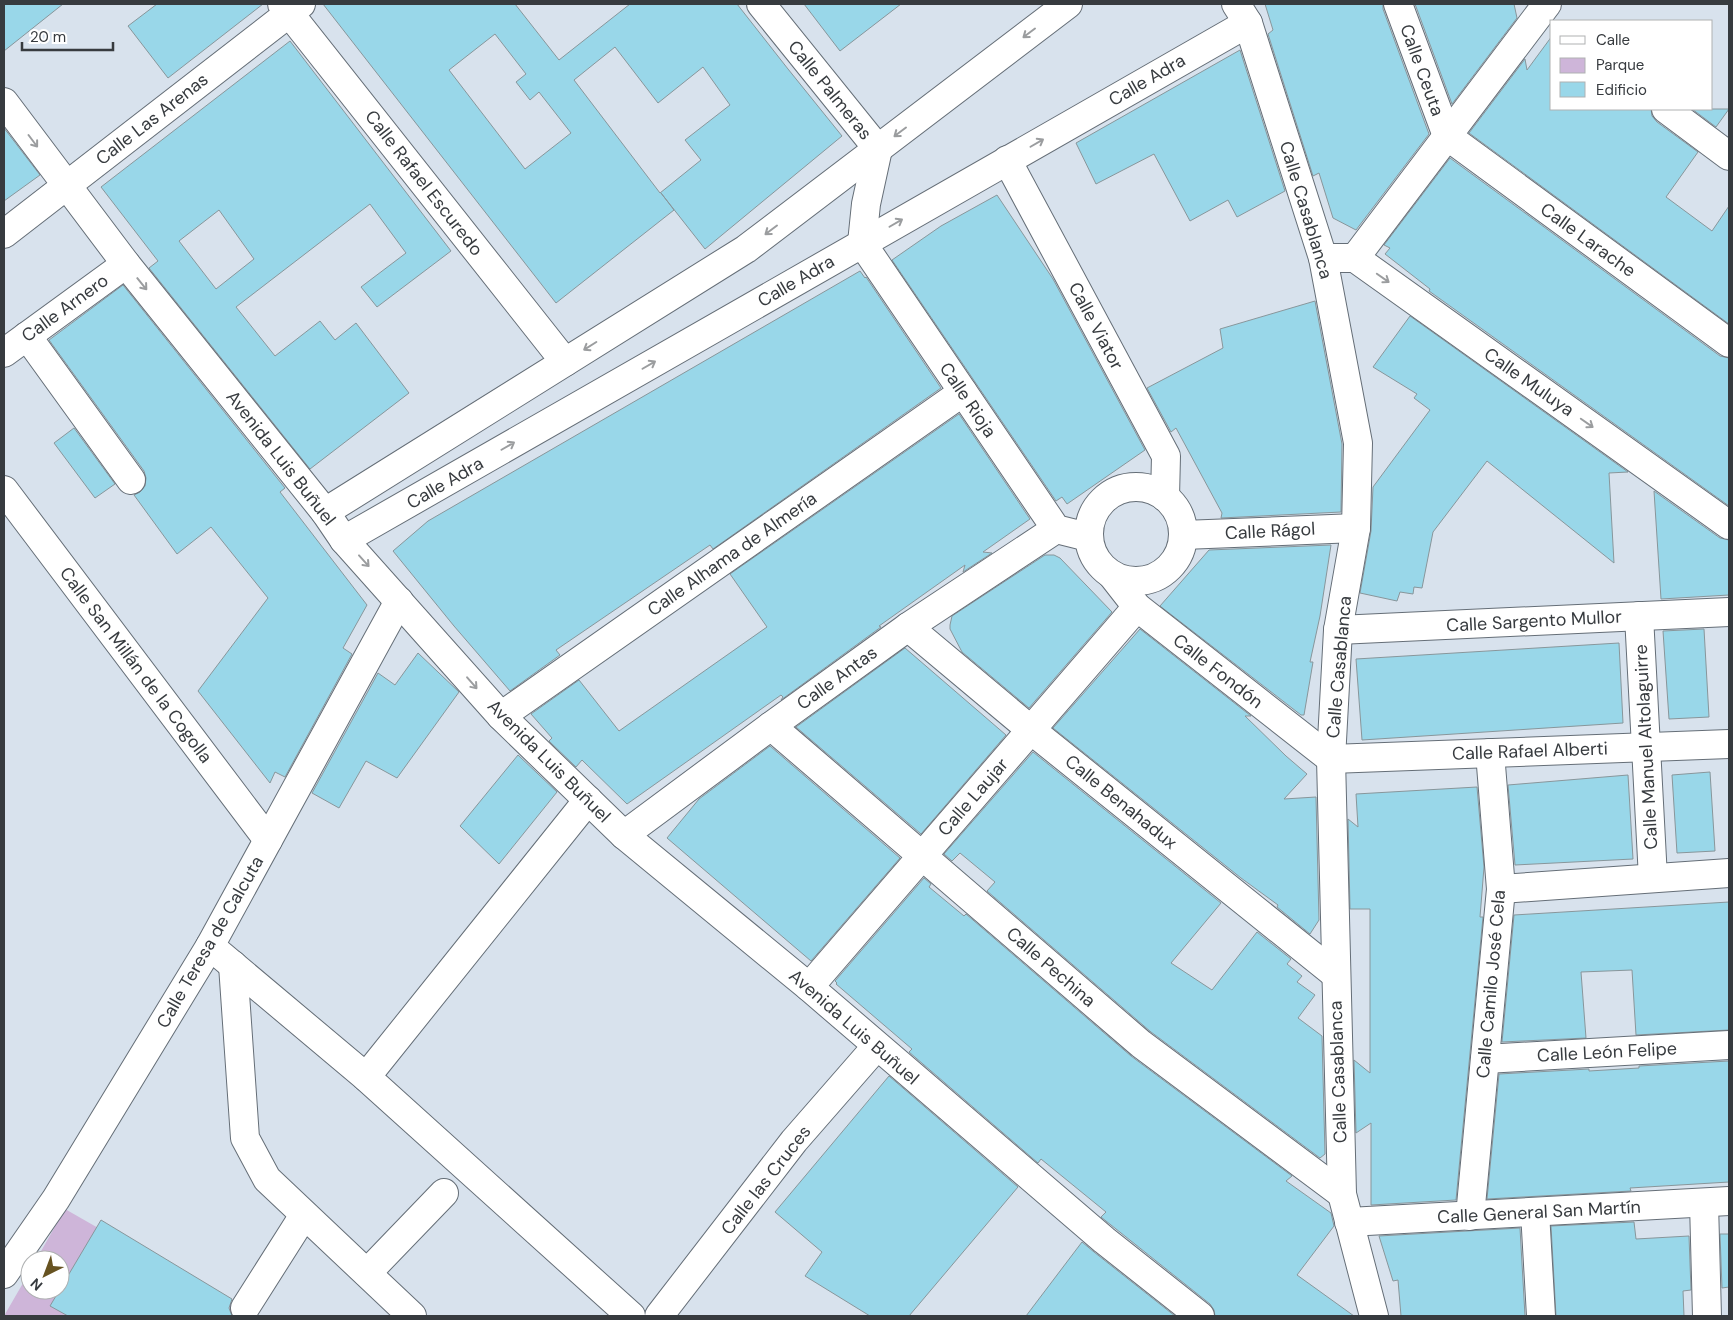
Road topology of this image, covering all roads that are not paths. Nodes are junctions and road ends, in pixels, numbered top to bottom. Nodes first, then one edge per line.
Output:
1 (761, 4) edge
2 (1068, 4) edge
3 (1398, 4) edge
4 (291, 7) edge
5 (1544, 11) edge
6 (1242, 13) edge
7 (4, 102) edge
8 (1667, 110) edge
9 (1447, 136) junction
10 (878, 150) junction
11 (1729, 156) edge
12 (1008, 160) junction
13 (66, 186) junction
14 (4, 234) edge
15 (862, 243) junction
16 (1323, 258) junction
17 (1355, 258) junction
18 (126, 264) junction
19 (27, 336) junction
20 (1729, 343) edge
21 (4, 353) edge
22 (565, 362) junction
23 (963, 392) junction
24 (131, 480) dead end
25 (4, 490) edge
26 (1165, 497) junction
27 (325, 512) junction
28 (1729, 525) edge
29 (1356, 528) junction
30 (1056, 530) junction
31 (1183, 535) junction
32 (1088, 537) junction
33 (344, 540) junction
34 (1112, 575) junction
35 (399, 600) junction
36 (1137, 607) junction
37 (1729, 612) edge
38 (1639, 616) junction
39 (908, 627) junction
40 (1338, 630) junction
41 (501, 716) junction
42 (771, 726) junction
43 (1031, 730) junction
44 (1729, 744) edge
45 (1646, 747) junction
46 (1490, 753) junction
47 (1331, 759) junction
48 (588, 800) junction
49 (624, 835) junction
50 (268, 840) junction
51 (922, 856) junction
52 (1729, 873) edge
53 (1653, 878) junction
54 (1501, 889) junction
55 (210, 946) junction
56 (233, 965) junction
57 (1335, 974) junction
58 (809, 987) junction
59 (1729, 1045) edge
60 (876, 1047) junction
61 (1485, 1059) junction
62 (366, 1078) junction
63 (444, 1193) dead end
64 (1342, 1194) junction
65 (1716, 1202) edge
66 (1535, 1212) junction
67 (304, 1214) junction
68 (1470, 1216) junction
69 (1349, 1222) junction
70 (367, 1273) junction
71 (4, 1274) edge
72 (245, 1308) dead end
73 (412, 1316) edge
74 (631, 1316) edge
75 (659, 1316) edge
76 (1200, 1316) edge
77 (1374, 1316) edge
78 (1541, 1316) edge
79 (1707, 1316) edge

1 - 10 street, Calle Palmeras
2 -> 10 street
3 - 9 street, Calle Ceuta
4 - 13 street, Calle Las Arenas
4 - 22 street, Calle Rafael Escuredo
5 - 9 street
12 -> 6 street, Calle Adra
6 - 16 street, Calle Casablanca
7 -> 13 street, Avenida Luis Buñuel
8 - 11 street
9 - 17 street
9 - 20 street, Calle Larache
10 - 15 street, Calle Palmeras
10 -> 22 street
15 -> 12 street, Calle Adra
12 - 26 street, Calle Viator
13 - 14 street, Calle Las Arenas
13 - 18 street, Avenida Luis Buñuel
15 - 23 street, Calle Rioja
33 -> 15 street, Calle Adra
16 - 17 street
16 - 29 street, Calle Casablanca
17 -> 28 street, Calle Muluya
18 - 19 street, Calle Arnero
18 -> 27 street, Avenida Luis Buñuel
19 - 21 street, Calle Arnero
19 - 24 street
22 - 27 street
23 - 30 street, Calle Rioja
23 - 41 street, Calle Alhama de Almería
25 - 50 street, Calle San Millán de la Cogolla
26 - 31 street
26 - 32 street
27 - 33 street, Avenida Luis Buñuel
29 - 31 street, Calle Rágol
29 - 40 street, Calle Casablanca
30 - 32 street
30 - 39 street, Calle Antas
31 - 34 street
32 - 34 street
33 -> 35 street, Avenida Luis Buñuel
34 - 36 street, Calle Fondón
35 -> 41 street, Avenida Luis Buñuel
35 - 50 street, Calle Teresa de Calcuta
36 - 43 street, Calle Laujar
36 - 47 street, Calle Fondón
37 - 38 street, Calle Sargento Mullor
38 - 40 street, Calle Sargento Mullor
38 - 45 street, Calle Manuel Altolaguirre
39 - 42 street, Calle Antas
39 - 43 street, Calle Benahadux
40 - 47 street, Calle Casablanca
41 - 48 street, Avenida Luis Buñuel
42 - 49 street, Calle Antas
42 - 51 street, Calle Pechina
43 - 51 street, Calle Laujar
43 - 57 street, Calle Benahadux
44 - 45 street, Calle Rafael Alberti
45 - 46 street, Calle Rafael Alberti
45 - 53 street, Calle Manuel Altolaguirre
46 - 47 street, Calle Rafael Alberti
46 - 54 street, Calle Camilo José Cela
47 - 57 street, Calle Casablanca
48 - 49 street, Avenida Luis Buñuel
48 - 62 street
49 - 58 street, Avenida Luis Buñuel
50 - 55 street, Calle Teresa de Calcuta
51 - 58 street, Calle Laujar
51 - 64 street, Calle Pechina
52 - 53 street
53 - 54 street
54 - 61 street, Calle Camilo José Cela
55 - 56 street
55 - 71 street, Calle Teresa de Calcuta
56 - 62 street
56 - 67 street
57 - 64 street, Calle Casablanca
58 - 60 street, Avenida Luis Buñuel
59 - 61 street, Calle León Felipe
60 - 75 street, Calle las Cruces
60 - 76 street, Avenida Luis Buñuel
61 - 68 street, Calle Camilo José Cela
62 - 74 street
63 - 70 street
64 - 69 street, Calle Casablanca
65 - 66 street, Calle General San Martín
65 - 79 street
66 - 68 street, Calle General San Martín
66 - 78 street
67 - 70 street
67 - 72 street
68 - 69 street, Calle General San Martín
69 - 77 street, Calle Casablanca
70 - 73 street

